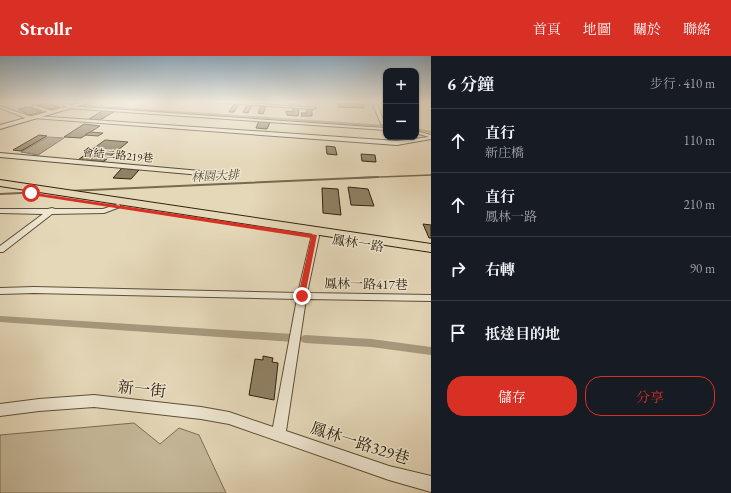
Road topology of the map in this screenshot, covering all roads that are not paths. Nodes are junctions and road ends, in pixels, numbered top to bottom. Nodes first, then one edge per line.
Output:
1 (15, 122) edge
2 (109, 122) edge
3 (292, 122) edge
4 (361, 122) edge
5 (383, 124) edge
6 (0, 127) edge
7 (419, 127) edge
8 (423, 128) dead end
9 (383, 129) edge
10 (419, 133) edge
11 (431, 137) edge
12 (0, 155) edge
13 (234, 176) dead end
14 (0, 183) edge
15 (0, 189) edge
16 (121, 204) junction
17 (52, 210) junction
18 (0, 211) edge
19 (315, 236) junction
20 (431, 248) edge
21 (0, 250) edge
22 (431, 254) edge
23 (0, 291) edge
24 (302, 296) junction
25 (431, 298) edge
26 (0, 410) edge
27 (278, 435) junction
28 (431, 484) edge

1 - 6 street
2 - 11 street
3 - 9 street
4 - 5 street
7 - 8 street
10 - 11 street
12 - 13 street, 會結二路219巷
14 - 16 main road
15 - 16 main road
16 - 17 street
16 - 19 main road, 鳳林一路
16 - 20 main road, 鳳林一路
17 - 18 street
17 - 21 street
19 - 22 main road, 鳳林一路
19 - 24 street
23 - 24 street, 鳳林一路417巷
24 - 25 street, 鳳林一路417巷
24 - 27 street
26 - 27 street, 新一街
27 - 28 street, 鳳林一路329巷

